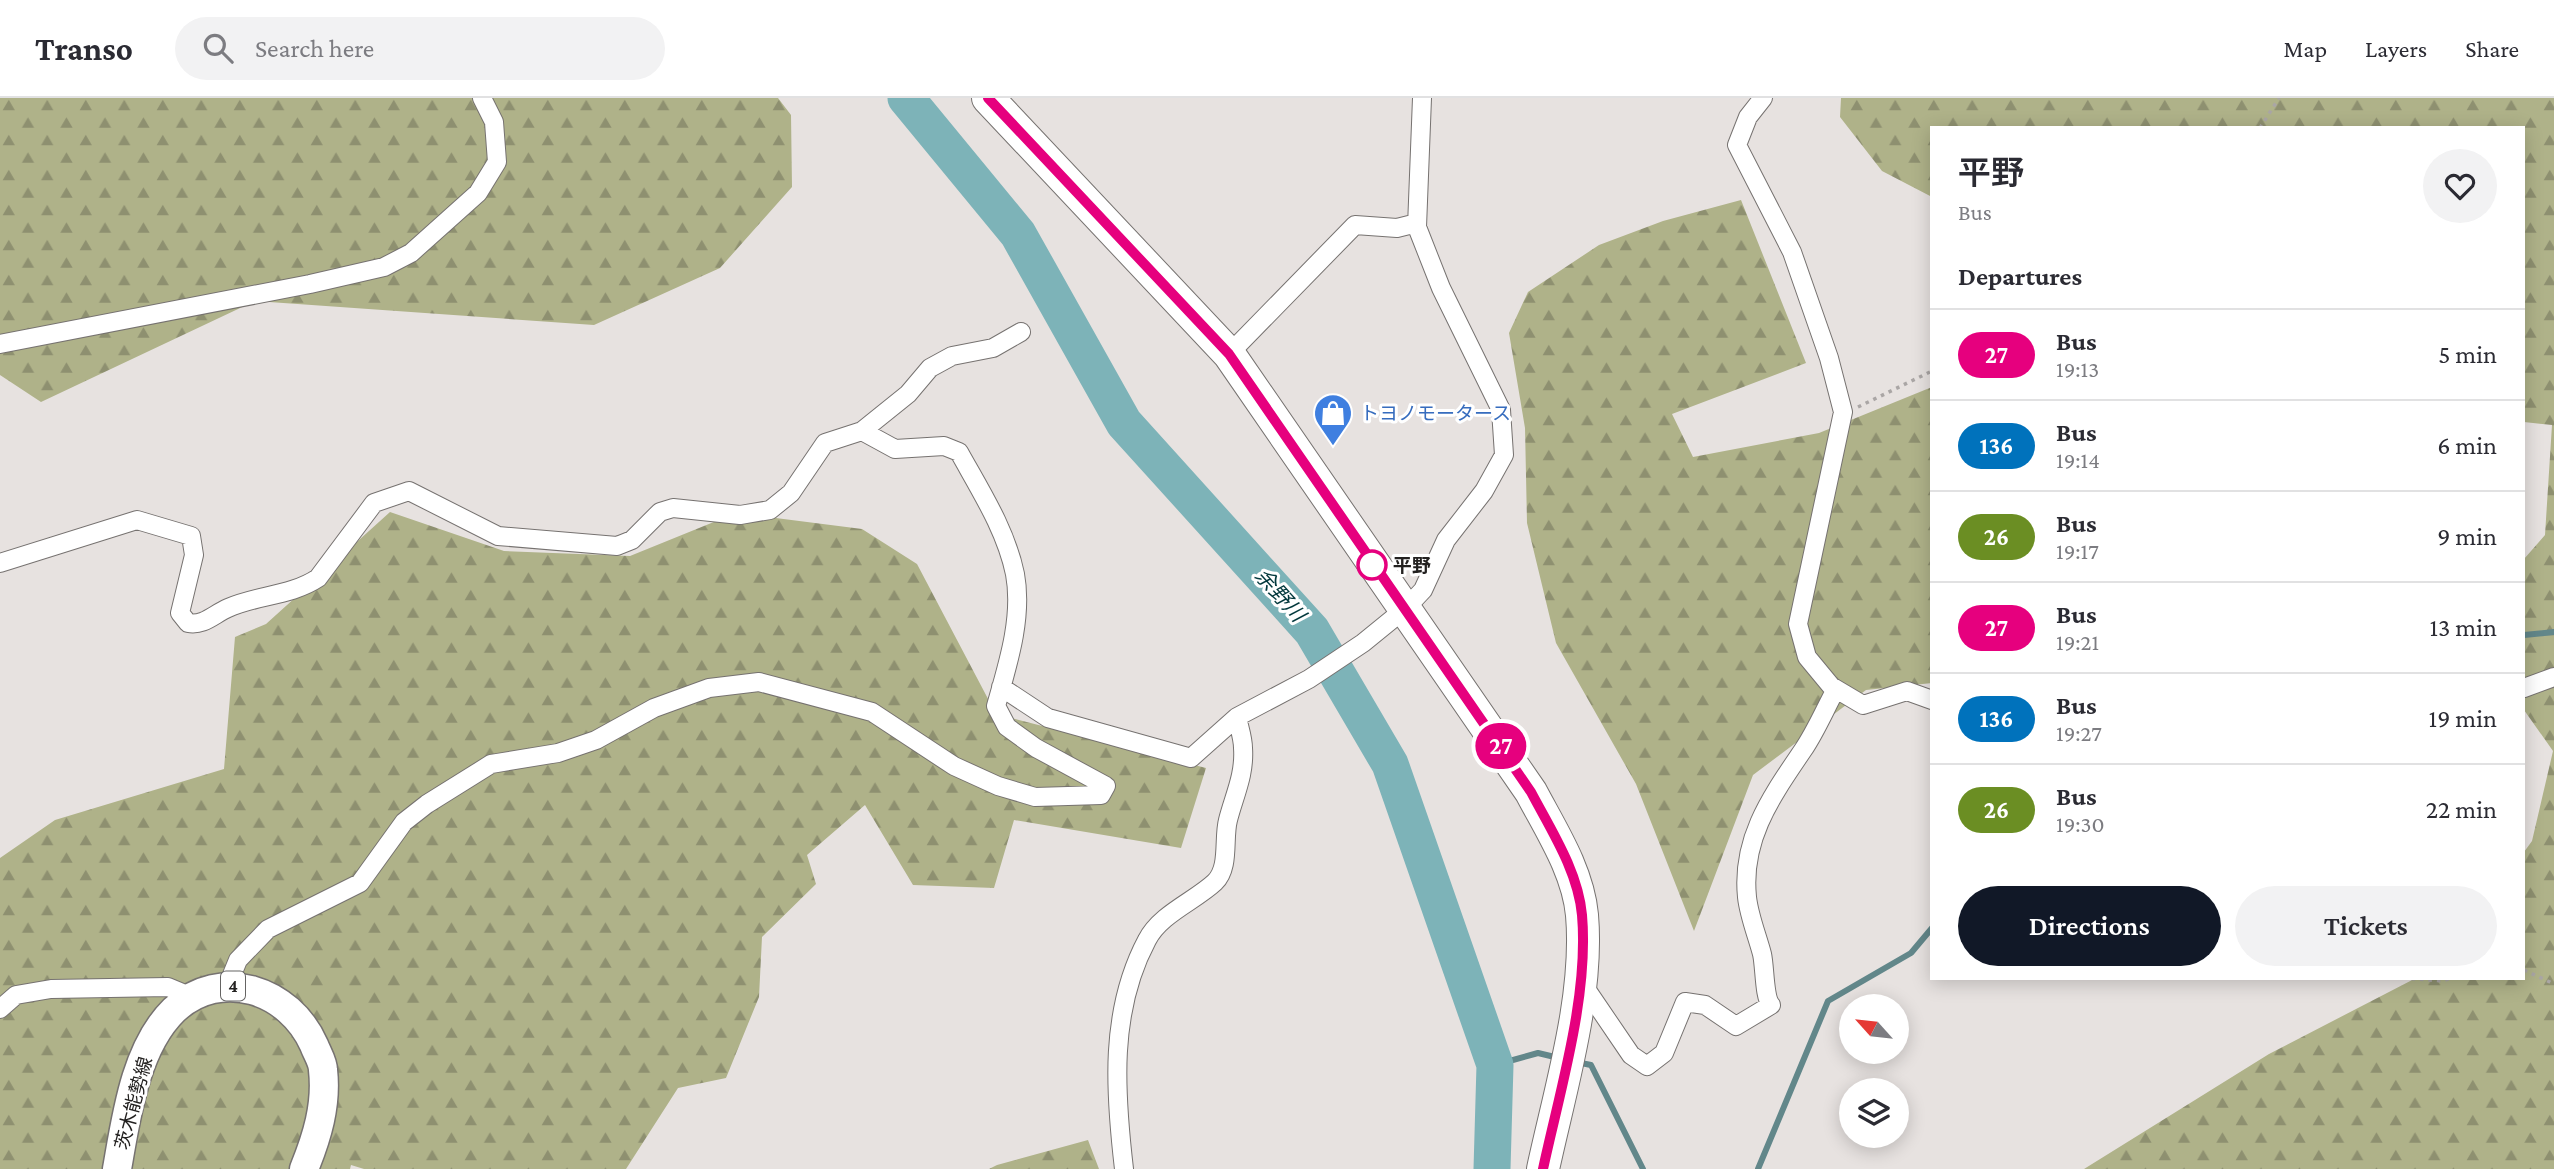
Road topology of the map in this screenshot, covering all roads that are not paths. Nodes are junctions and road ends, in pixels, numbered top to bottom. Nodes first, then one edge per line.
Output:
1 (482, 98) edge
2 (988, 98) edge
3 (1422, 98) edge
4 (1763, 98) edge
5 (1417, 223) junction
6 (1021, 332) dead end
7 (0, 344) edge
8 (1229, 354) junction
9 (862, 431) junction
10 (0, 563) edge
11 (1406, 608) junction
12 (2554, 677) edge
13 (1001, 687) junction
14 (2525, 688) edge
15 (1836, 689) junction
16 (1930, 699) edge
17 (1237, 717) junction
18 (1580, 980) junction
19 (227, 988) junction
20 (192, 997) junction
21 (0, 1009) edge
22 (117, 1169) edge
23 (304, 1169) edge
24 (1124, 1169) edge
25 (1543, 1169) edge

1 - 7 street
2 - 8 highway
3 - 5 street
4 - 15 street
5 - 8 street
5 - 11 street
6 - 9 street
8 - 11 highway
9 - 10 street
9 - 13 street
11 - 17 street
11 - 18 highway
12 - 14 street
13 - 17 street
13 - 19 street
15 - 16 street
15 - 18 street
17 - 24 street
18 - 25 highway
19 - 20 main road, 茨木能勢線 / 4
19 - 23 main road, 茨木能勢線 / 4
20 - 21 street
20 - 22 main road, 茨木能勢線 / 4

